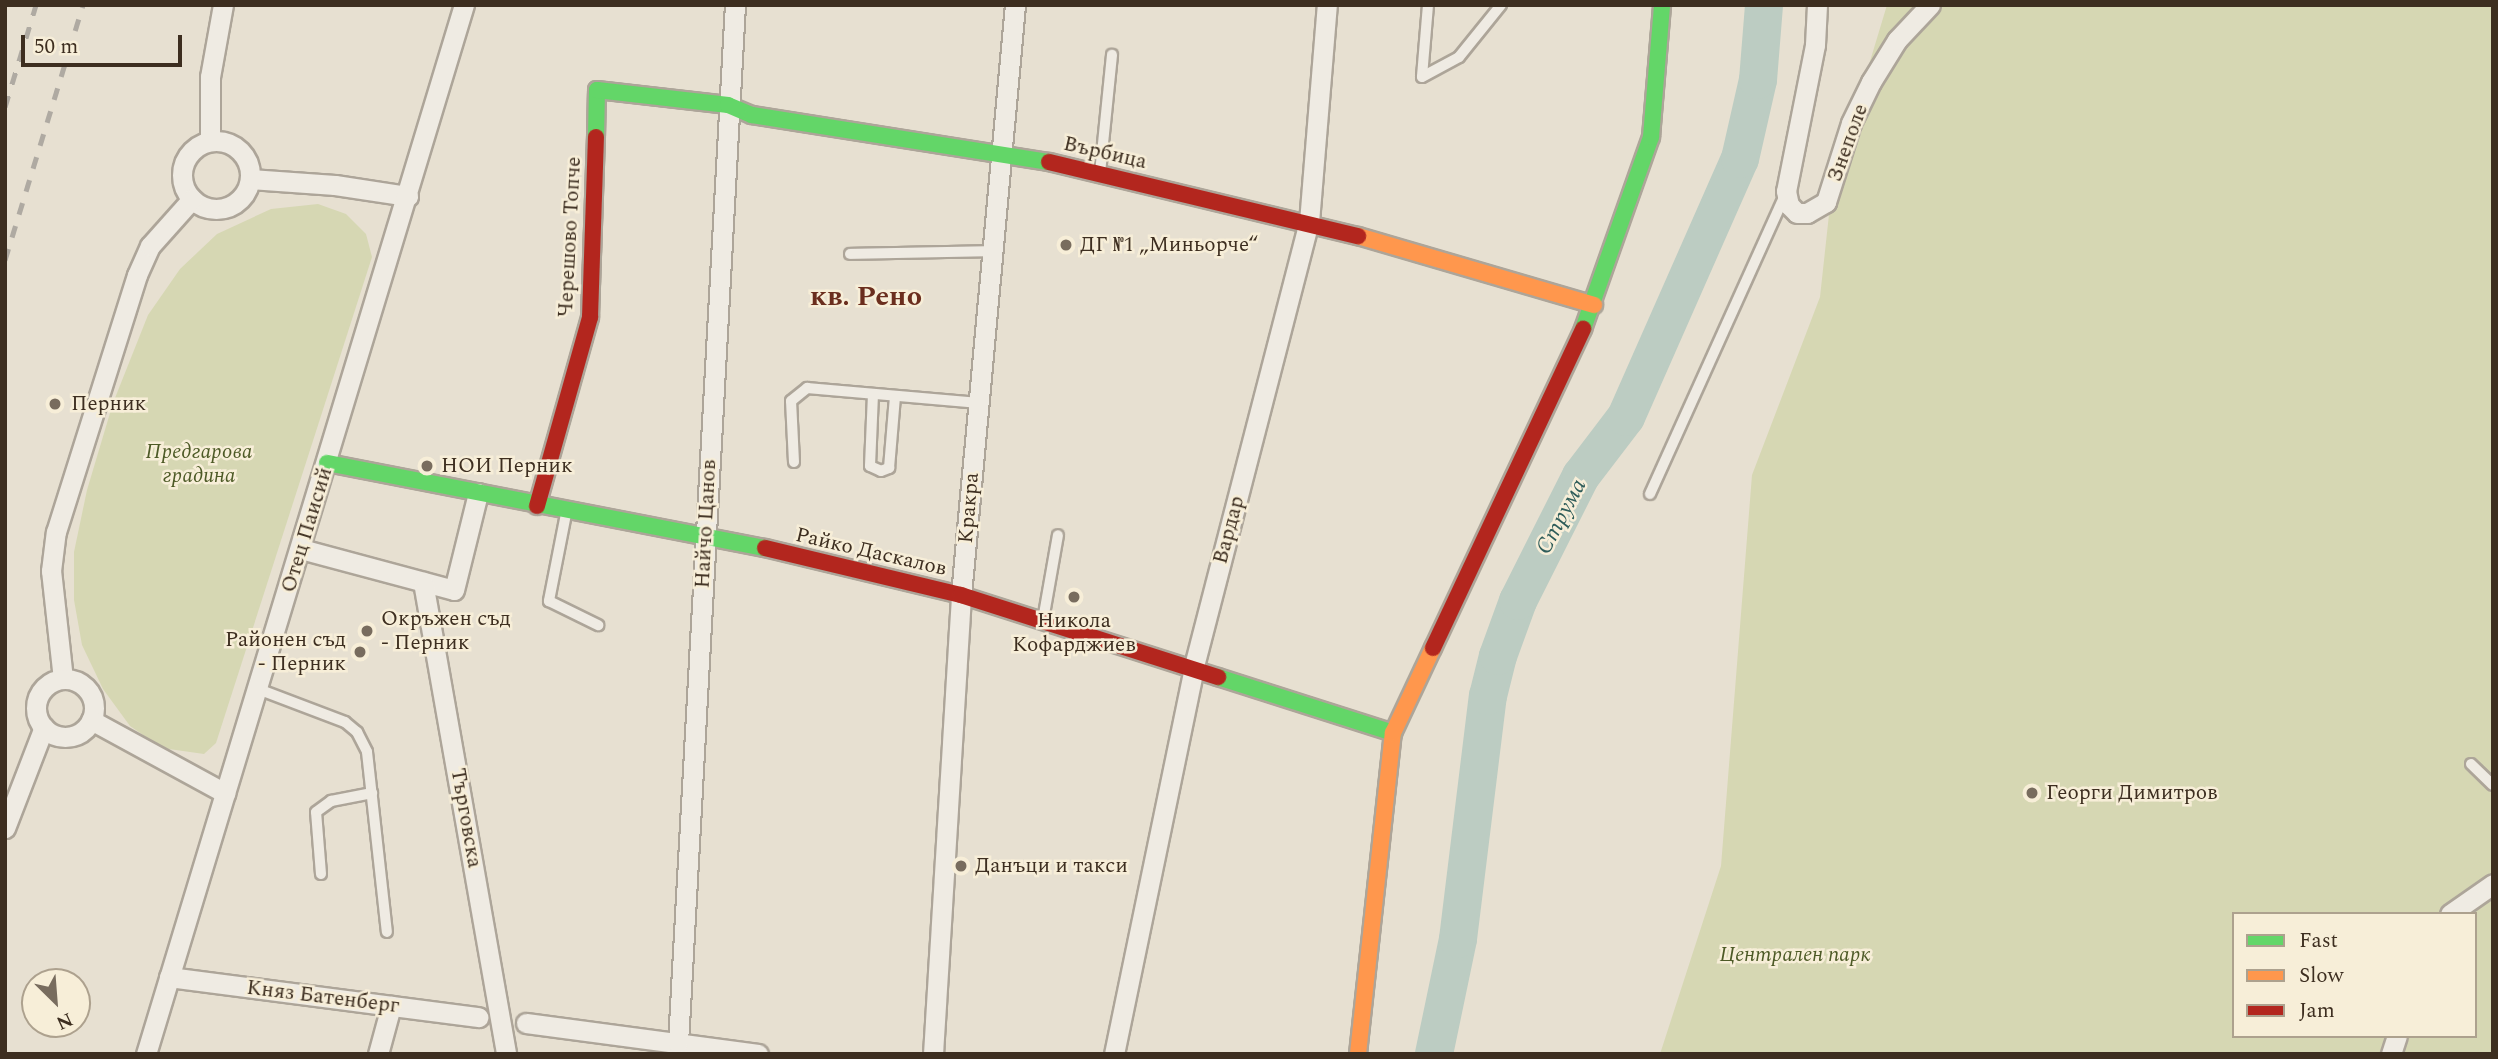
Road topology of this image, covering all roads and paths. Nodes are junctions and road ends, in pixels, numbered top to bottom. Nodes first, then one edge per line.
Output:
1 (223, 5) edge
2 (464, 5) edge
3 (735, 5) edge
4 (1015, 5) edge
5 (1327, 5) edge
6 (1428, 5) edge
7 (1501, 5) edge
8 (1662, 5) edge
9 (1817, 5) edge
10 (1930, 5) edge
11 (1112, 55) dead end
12 (597, 90) joint
13 (728, 104) junction
14 (210, 141) junction
15 (1003, 152) junction
16 (1100, 174) junction
17 (250, 179) junction
18 (1786, 191) junction
19 (408, 196) junction
20 (192, 199) junction
21 (1309, 222) junction
22 (993, 251) junction
23 (850, 254) dead end
24 (1594, 304) junction
25 (873, 394) junction
26 (895, 396) junction
27 (979, 403) junction
28 (327, 463) junction
29 (794, 463) dead end
30 (478, 493) junction
31 (1650, 494) dead end
32 (537, 506) junction
33 (567, 510) junction
34 (705, 534) junction
35 (1058, 535) dead end
36 (301, 549) junction
37 (423, 582) junction
38 (961, 595) junction
39 (1043, 620) junction
40 (598, 625) dead end
41 (1194, 666) junction
42 (63, 679) junction
43 (258, 689) junction
44 (91, 720) junction
45 (44, 727) junction
46 (1393, 733) junction
47 (2471, 764) dead end
48 (2493, 785) edge
49 (225, 793) junction
50 (372, 793) junction
51 (5, 828) edge
52 (321, 874) dead end
53 (2493, 884) edge
54 (2453, 912) edge
55 (387, 932) dead end
56 (169, 977) junction
57 (391, 1006) junction
58 (478, 1017) dead end
59 (526, 1023) dead end
60 (678, 1043) junction
61 (725, 1051) edge
62 (146, 1054) edge
63 (378, 1054) edge
64 (506, 1054) edge
65 (758, 1054) edge
66 (933, 1054) edge
67 (1114, 1054) edge
68 (1358, 1054) edge

1 - 14 street
2 - 19 street, Отец Паисий
3 - 13 street, Найчо Цанов
4 - 15 street, Кракра
5 - 21 street, Вардар
6 - 7 lane
8 - 24 street
9 - 18 street
10 - 18 street, Знеполе
11 - 16 lane
12 - 13 street, Върбица
12 - 32 street, Черешово Топче
13 - 15 street, Върбица
13 - 34 street, Найчо Цанов
14 - 17 street
14 - 20 street
15 - 16 street, Върбица
15 - 22 street, Кракра
16 - 21 street, Върбица
17 - 19 street
17 - 20 street
18 - 31 lane
19 - 28 street, Отец Паисий
20 - 42 street
21 - 24 street, Върбица
21 - 41 street, Вардар
22 - 23 lane
22 - 27 street, Кракра
24 - 46 street
25 - 26 lane
25 - 26 lane
25 - 29 lane
26 - 27 lane
27 - 38 street, Кракра
28 - 30 street, Райко Даскалов
28 - 36 street, Отец Паисий
30 - 32 street, Райко Даскалов
30 - 37 street
32 - 33 street, Райко Даскалов
33 - 34 street, Райко Даскалов
33 - 40 lane
34 - 38 street, Райко Даскалов
34 - 60 street, Найчо Цанов
35 - 39 lane
36 - 37 street
36 - 43 street, Отец Паисий
37 - 64 street, Търговска
38 - 39 street, Райко Даскалов
38 - 66 street, Кракра
39 - 41 street, Райко Даскалов
41 - 46 street, Райко Даскалов
41 - 67 street, Вардар
42 - 44 street
42 - 45 street
43 - 49 street, Отец Паисий
43 - 50 lane
44 - 45 street
44 - 49 street
45 - 51 street
46 - 68 street
47 - 48 lane
49 - 56 street, Отец Паисий
50 - 52 lane
50 - 55 lane
53 - 54 street
56 - 57 street, Княз Батенберг
56 - 62 street, Отец Паисий
57 - 58 street, Княз Батенберг
57 - 63 street
59 - 60 street
60 - 61 street
61 - 65 street

